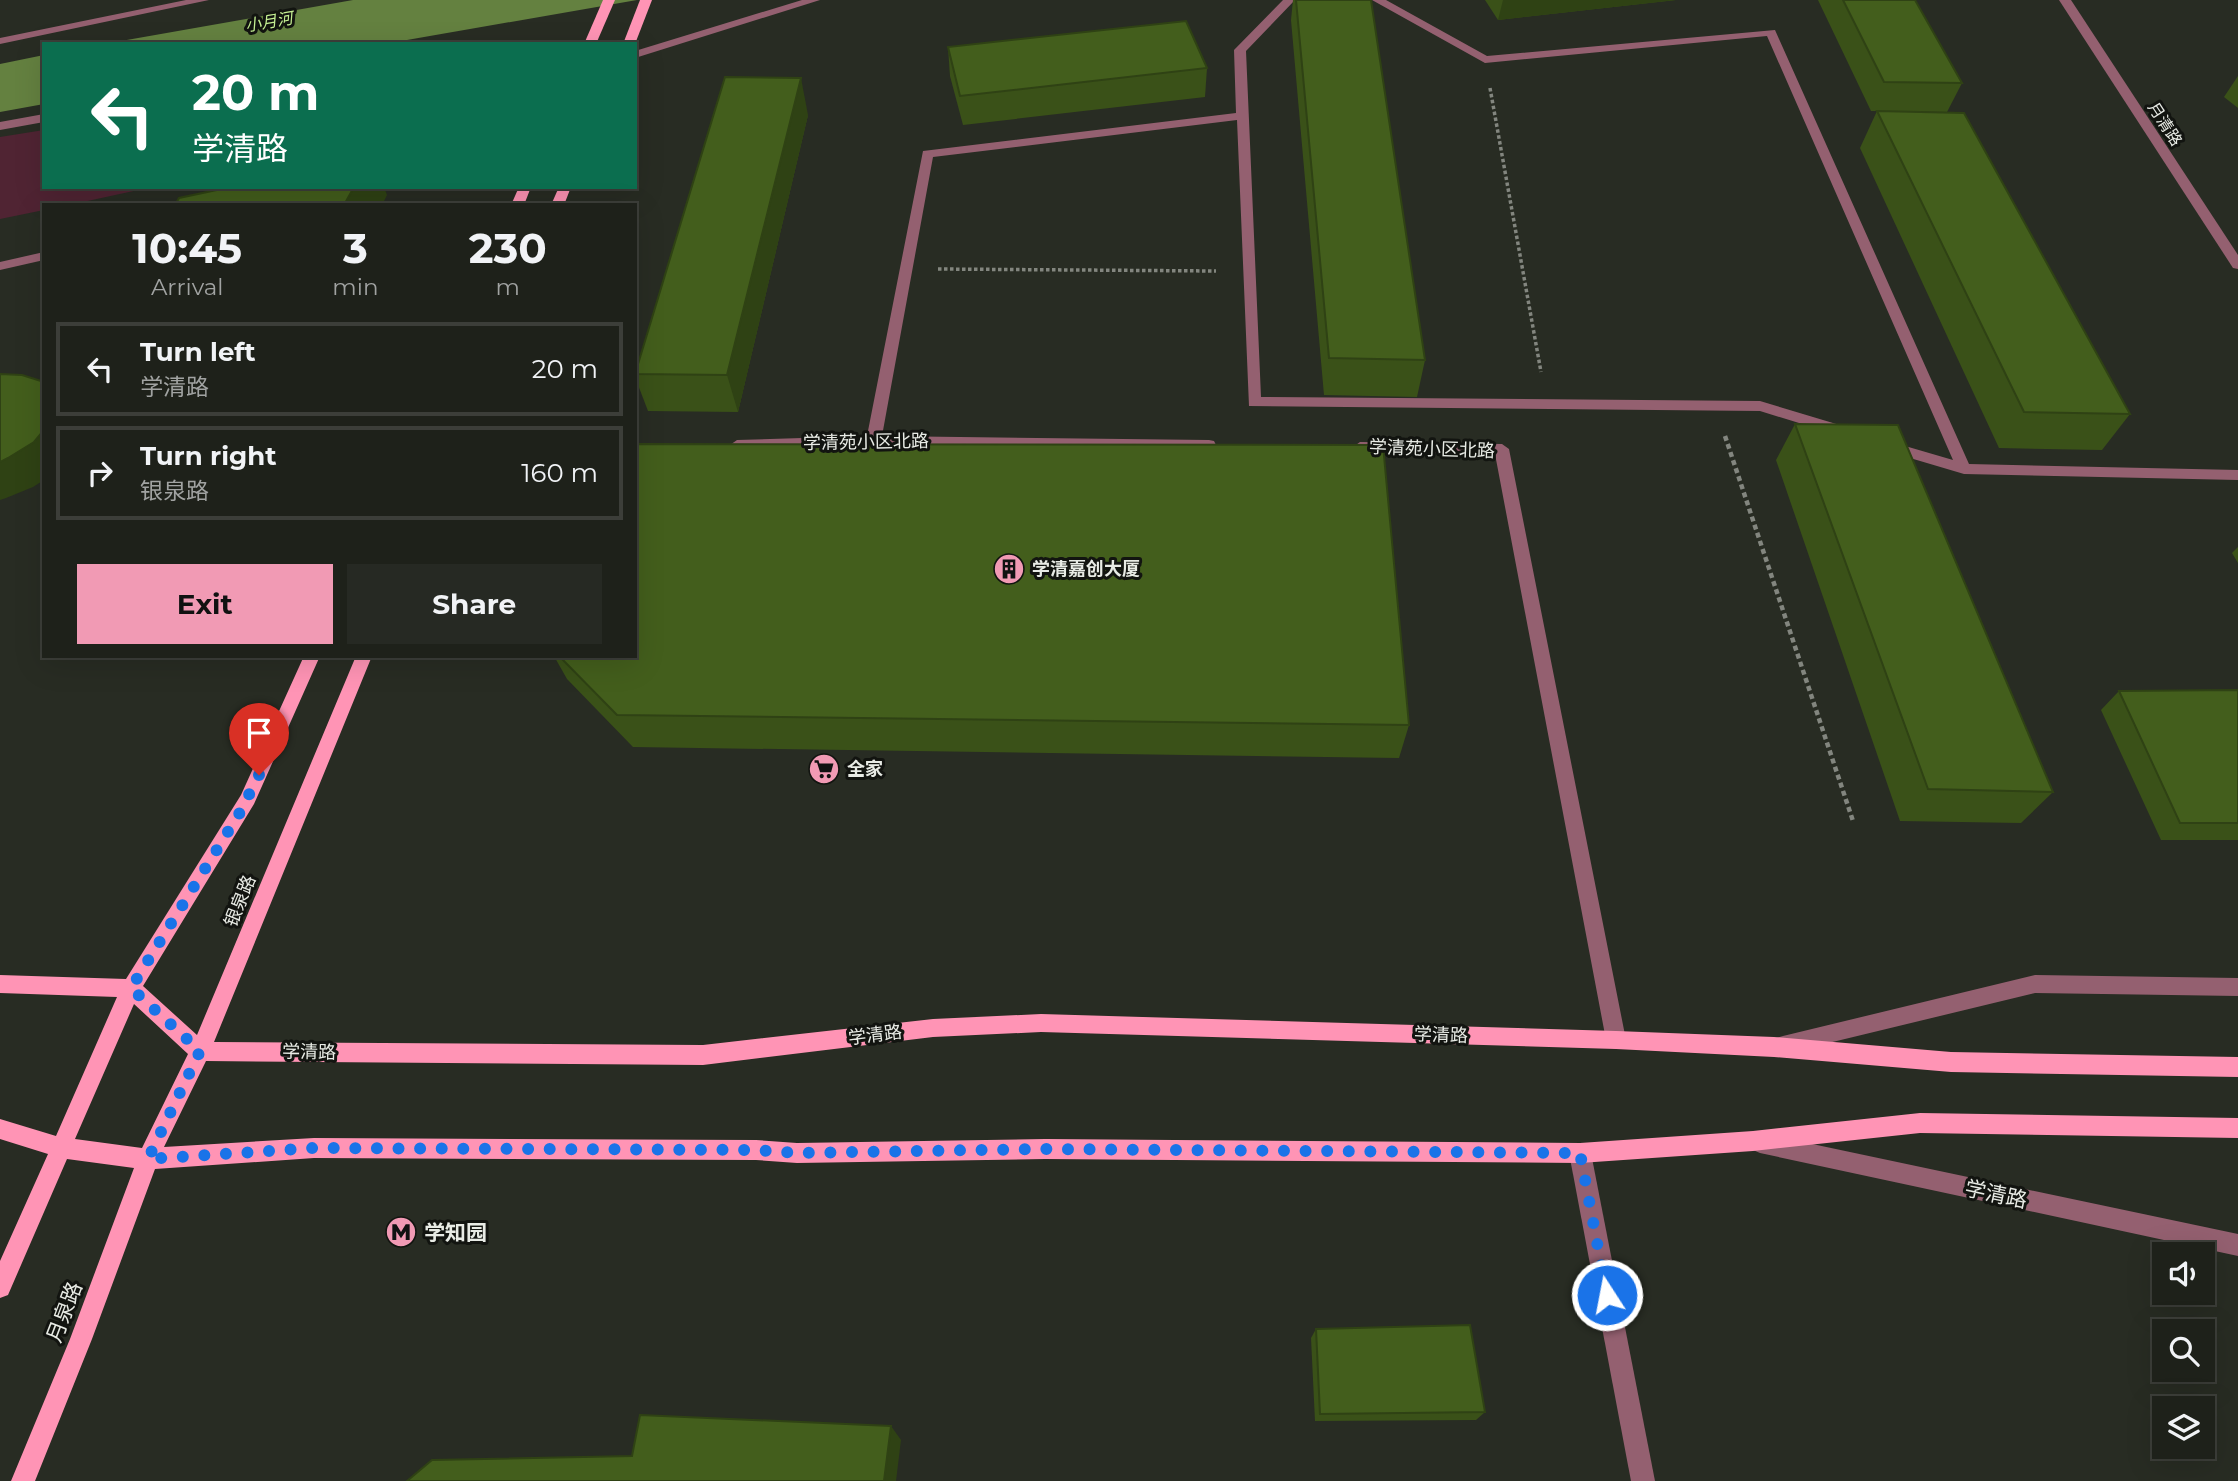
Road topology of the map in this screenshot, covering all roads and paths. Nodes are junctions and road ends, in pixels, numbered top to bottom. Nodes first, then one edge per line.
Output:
1 (203, 0) edge
2 (609, 0) edge
3 (646, 0) edge
4 (814, 0) edge
5 (1289, 0) edge
6 (1378, 0) edge
7 (2065, 0) edge
8 (0, 41) edge
9 (591, 42) edge
10 (629, 42) edge
11 (637, 54) edge
12 (1485, 60) junction
13 (1243, 116) junction
14 (42, 118) edge
15 (0, 126) edge
16 (42, 256) edge
17 (2238, 265) edge
18 (0, 266) edge
19 (906, 269) junction
20 (1249, 272) junction
21 (1547, 404) junction
22 (1715, 405) junction
23 (1849, 434) edge
24 (874, 441) junction
25 (1874, 442) edge
26 (1223, 445) edge
27 (715, 446) edge
28 (1349, 447) edge
29 (1964, 469) junction
30 (2238, 475) edge
31 (311, 658) edge
32 (362, 658) edge
33 (1853, 821) dead end
34 (0, 984) edge
35 (2238, 987) edge
36 (131, 988) junction
37 (1616, 1040) junction
38 (1774, 1047) junction
39 (200, 1051) junction
40 (2238, 1067) edge
41 (2238, 1128) edge
42 (0, 1129) edge
43 (1753, 1141) junction
44 (62, 1148) junction
45 (1580, 1153) junction
46 (148, 1159) junction
47 (2238, 1245) edge
48 (0, 1287) edge
49 (23, 1481) edge
50 (1643, 1481) edge

1 - 8 street
2 - 9 main road
3 - 10 main road
4 - 11 street
5 - 13 street
6 - 12 street
7 - 17 street, 月清路
12 - 21 path
12 - 29 street
13 - 19 street
13 - 20 street
14 - 15 street
16 - 18 street
19 - 20 path
19 - 24 street
20 - 21 street
21 - 22 street
22 - 23 street
22 - 33 path
24 - 26 street, 学清苑小区北路
24 - 27 street, 学清苑小区北路
25 - 29 street
28 - 37 street, 学清苑小区北路
29 - 30 street
31 - 36 main road
32 - 39 main road, 银泉路
34 - 36 main road
35 - 38 street, 学清路
36 - 39 main road
36 - 44 main road
37 - 38 main road, 学清路
37 - 39 main road, 学清路
38 - 40 main road, 学清路
39 - 46 main road, 银泉路
41 - 43 main road, 学清路
42 - 44 main road, 学清路
43 - 45 main road, 学清路
43 - 47 street, 学清路
44 - 46 main road, 学清路
44 - 48 main road
45 - 46 main road, 学清路
45 - 50 street
46 - 49 main road, 月泉路

